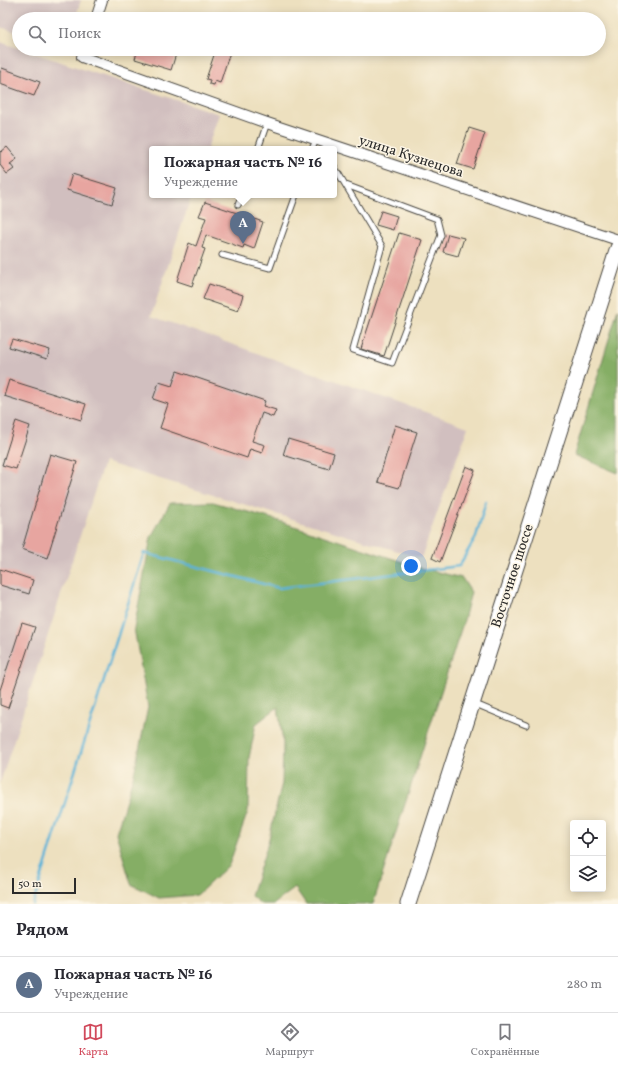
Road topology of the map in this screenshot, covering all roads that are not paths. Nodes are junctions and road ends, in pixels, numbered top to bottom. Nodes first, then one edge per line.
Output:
1 (102, 0) edge
2 (98, 12) edge
3 (92, 56) edge
4 (267, 123) junction
5 (318, 145) edge
6 (259, 146) edge
7 (337, 151) edge
8 (337, 171) edge
9 (346, 185) junction
10 (241, 198) edge
11 (295, 198) edge
12 (238, 206) dead end
13 (618, 240) edge
14 (618, 248) edge
15 (222, 255) dead end
16 (472, 703) junction
17 (526, 725) dead end
18 (408, 904) edge

1 - 2 street
3 - 4 street, улица Кузнецова
4 - 5 street, улица Кузнецова
4 - 6 lane
7 - 13 street, улица Кузнецова
8 - 9 lane
9 - 9 lane
10 - 12 lane
11 - 15 lane
14 - 16 main road, Восточное шоссе
16 - 17 lane
16 - 18 main road, Восточное шоссе

